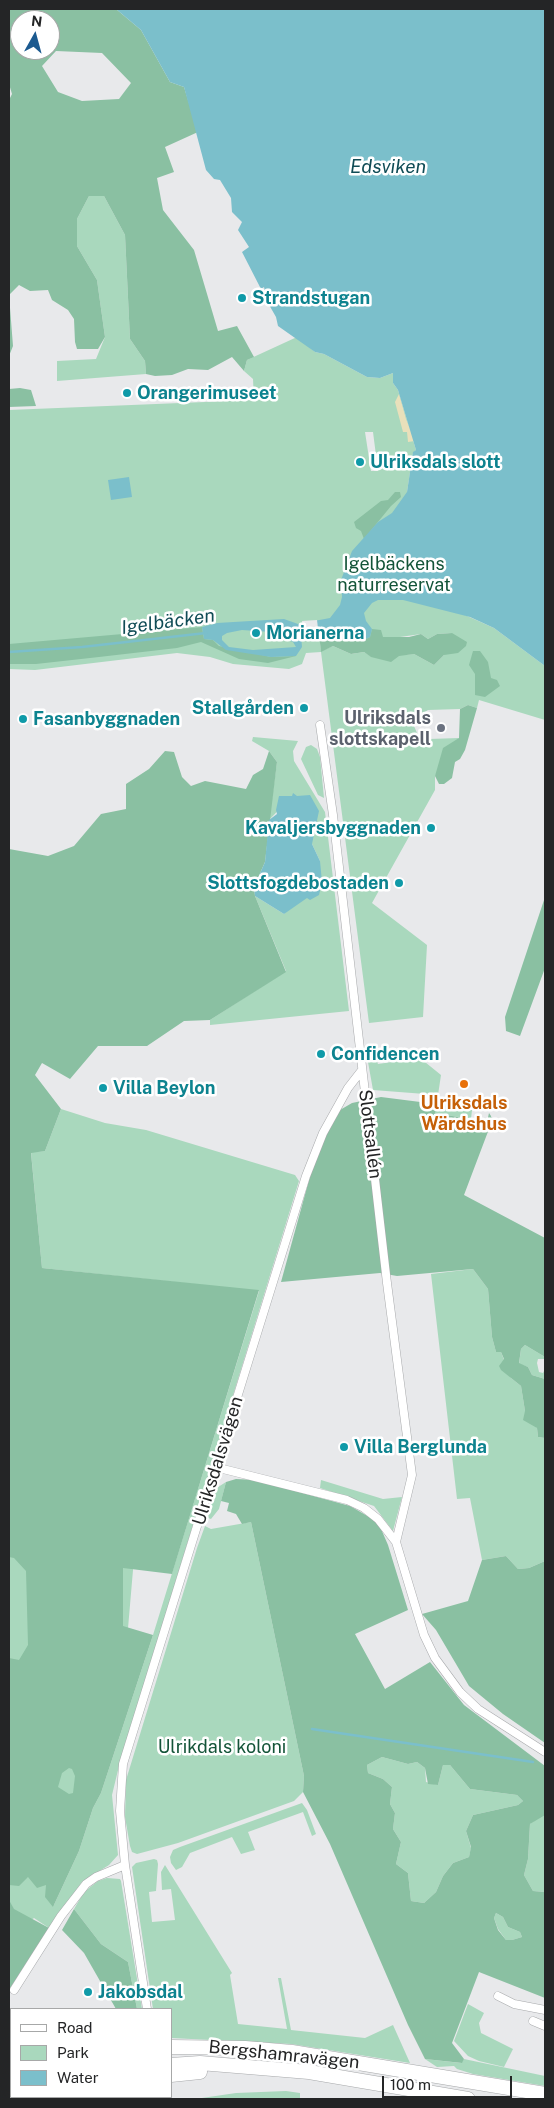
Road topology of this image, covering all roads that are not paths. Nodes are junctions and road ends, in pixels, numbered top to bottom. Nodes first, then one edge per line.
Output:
1 (320, 725) dead end
2 (362, 1070) junction
3 (215, 1467) junction
4 (396, 1542) junction
5 (545, 1752) edge
6 (124, 1865) junction
7 (14, 1990) dead end
8 (498, 1996) dead end
9 (147, 2008) edge
10 (545, 2010) edge
11 (533, 2021) dead end
12 (545, 2026) edge
13 (172, 2047) edge
14 (172, 2064) edge
15 (230, 2066) junction
16 (172, 2075) edge
17 (545, 2094) edge
18 (468, 2099) edge

1 - 2 street, Slottsallén
2 - 3 street, Ulriksdalsvägen
2 - 4 street, Slottsallén
3 - 4 street
3 - 6 street, Ulriksdalsvägen
4 - 5 street
6 - 7 street
6 - 9 street, Ulriksdalsvägen
8 - 10 street
11 - 12 street
13 - 17 highway, Bergshamravägen
14 - 15 highway, Bergshamravägen
15 - 16 highway
15 - 18 highway, Bergshamravägen

